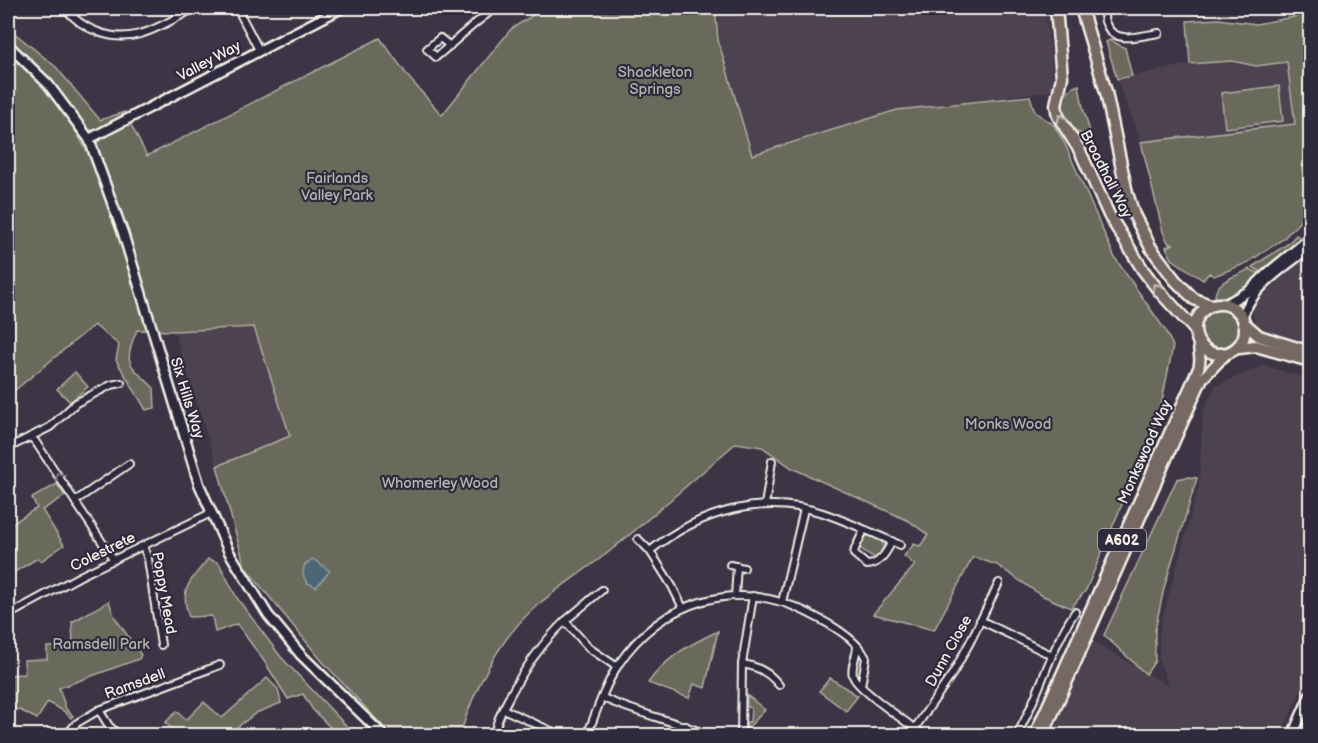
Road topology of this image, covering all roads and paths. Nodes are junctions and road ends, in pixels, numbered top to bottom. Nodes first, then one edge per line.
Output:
1 (65, 8) edge
2 (195, 8) edge
3 (237, 8) edge
4 (342, 8) edge
5 (496, 8) edge
6 (1056, 8) edge
7 (1081, 8) edge
8 (1107, 8) edge
9 (1159, 33) dead end
10 (8, 45) edge
11 (450, 46) dead end
12 (259, 50) junction
13 (88, 139) junction
14 (1311, 238) edge
15 (1311, 247) edge
16 (1226, 304) junction
17 (1210, 305) junction
18 (1243, 320) junction
19 (1196, 330) junction
20 (1198, 342) junction
21 (1239, 348) junction
22 (1311, 352) edge
23 (1225, 355) junction
24 (1311, 360) edge
25 (121, 382) dead end
26 (30, 437) junction
27 (8, 448) edge
28 (772, 461) dead end
29 (129, 464) dead end
30 (75, 501) junction
31 (765, 505) junction
32 (804, 509) junction
33 (211, 513) junction
34 (864, 530) junction
35 (638, 539) dead end
36 (892, 542) junction
37 (900, 545) dead end
38 (142, 546) junction
39 (650, 551) junction
40 (114, 560) junction
41 (737, 566) dead end
42 (999, 583) dead end
43 (602, 590) dead end
44 (735, 596) junction
45 (753, 596) junction
46 (782, 602) junction
47 (683, 608) junction
48 (1074, 612) dead end
49 (8, 615) edge
50 (980, 620) junction
51 (566, 621) junction
52 (1067, 622) junction
53 (1082, 629) junction
54 (161, 645) dead end
55 (857, 645) junction
56 (1051, 655) junction
57 (742, 664) junction
58 (220, 665) dead end
59 (617, 668) junction
60 (779, 685) dead end
61 (861, 686) junction
62 (1311, 695) edge
63 (603, 698) junction
64 (99, 710) junction
65 (503, 710) junction
66 (686, 726) junction
67 (915, 728) junction
68 (65, 735) edge
69 (120, 735) edge
70 (384, 735) edge
71 (494, 735) edge
72 (562, 735) edge
73 (586, 735) edge
74 (681, 735) edge
75 (711, 735) edge
76 (741, 735) edge
77 (925, 735) edge
78 (1016, 735) edge
79 (1034, 735) edge
80 (1043, 735) edge
81 (1292, 735) edge

1 - 2 street
3 - 12 street
4 - 12 street, Valley Way
5 - 11 street
19 -> 6 highway, Broadhall Way
7 - 17 highway, Broadhall Way
8 - 9 street
10 - 13 street, Six Hills Way
12 - 13 street, Valley Way
13 - 33 street, Six Hills Way
14 - 16 street
15 - 18 street
16 - 17 highway
16 - 18 highway
17 - 19 highway
18 - 21 highway
18 - 22 highway
19 - 20 highway
20 - 23 highway
20 - 53 main road, Monkswood Way / A602
21 - 23 highway
21 - 24 highway
23 - 80 main road, Monkswood Way / A602
25 - 26 street
26 - 27 street
30 -> 26 street
28 - 31 street
29 - 30 street
30 - 40 street
31 - 32 street
31 - 39 street
32 - 34 street
32 - 46 street
33 - 38 street, Colestrete
33 - 70 street, Six Hills Way
34 - 36 street
34 - 36 street
35 - 39 street
36 - 37 street
38 - 40 street, Colestrete
38 - 54 street, Poppy Mead
39 - 47 street
40 - 49 street, Colestrete
41 - 44 street
42 - 50 street, Dunn Close
43 - 51 street
44 - 45 street
44 - 47 street
45 - 46 street
45 - 57 street
46 - 55 street
47 - 59 street
48 - 52 street
50 - 56 street
50 - 67 street, Dunn Close
51 - 59 street
51 - 65 street
52 - 53 street
52 - 56 street
53 - 79 main road, Monkswood Way / A602
55 - 61 street
55 - 61 street
56 - 78 street
57 - 60 street
57 - 76 street
58 - 64 street, Ramsdell
59 - 63 street
61 - 67 street
62 - 81 street
63 - 66 street
63 - 73 street
64 - 68 street, Ramsdell
64 - 69 street
65 - 71 street
65 - 72 street
66 - 74 street
66 - 75 street
67 - 77 street

